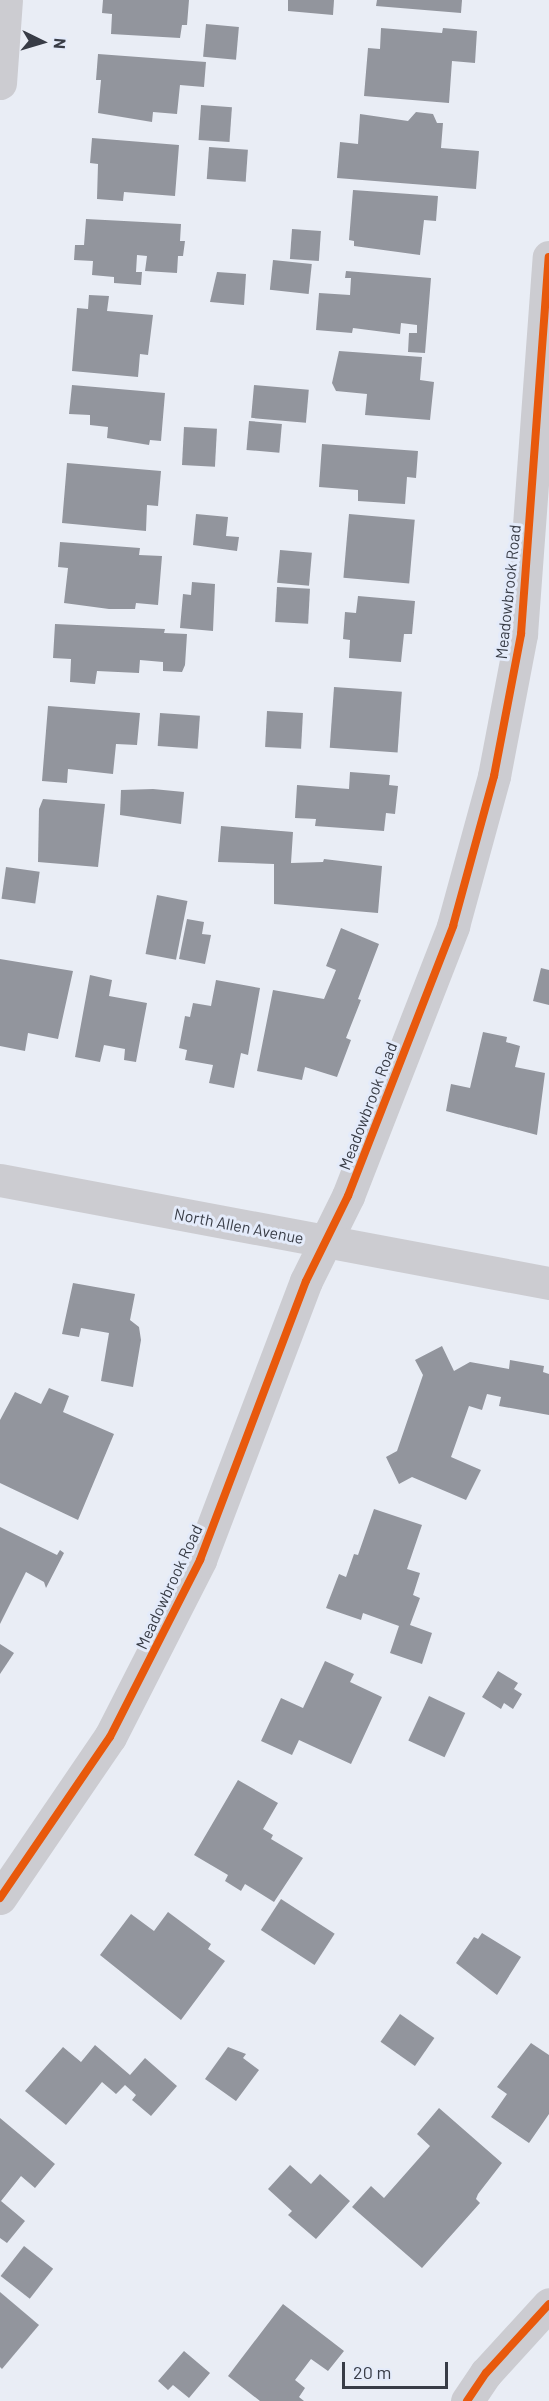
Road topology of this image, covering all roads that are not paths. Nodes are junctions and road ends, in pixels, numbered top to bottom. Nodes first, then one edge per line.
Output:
1 (6, 0) edge
2 (0, 83) edge
3 (549, 256) edge
4 (0, 1180) edge
5 (327, 1242) junction
6 (549, 1283) edge
7 (0, 1898) edge
8 (549, 2304) edge
9 (467, 2401) edge

1 - 2 street
3 - 5 street, Meadowbrook Road
4 - 5 street, North Allen Avenue
5 - 6 street, North Allen Avenue
5 - 7 street, Meadowbrook Road
8 - 9 street

